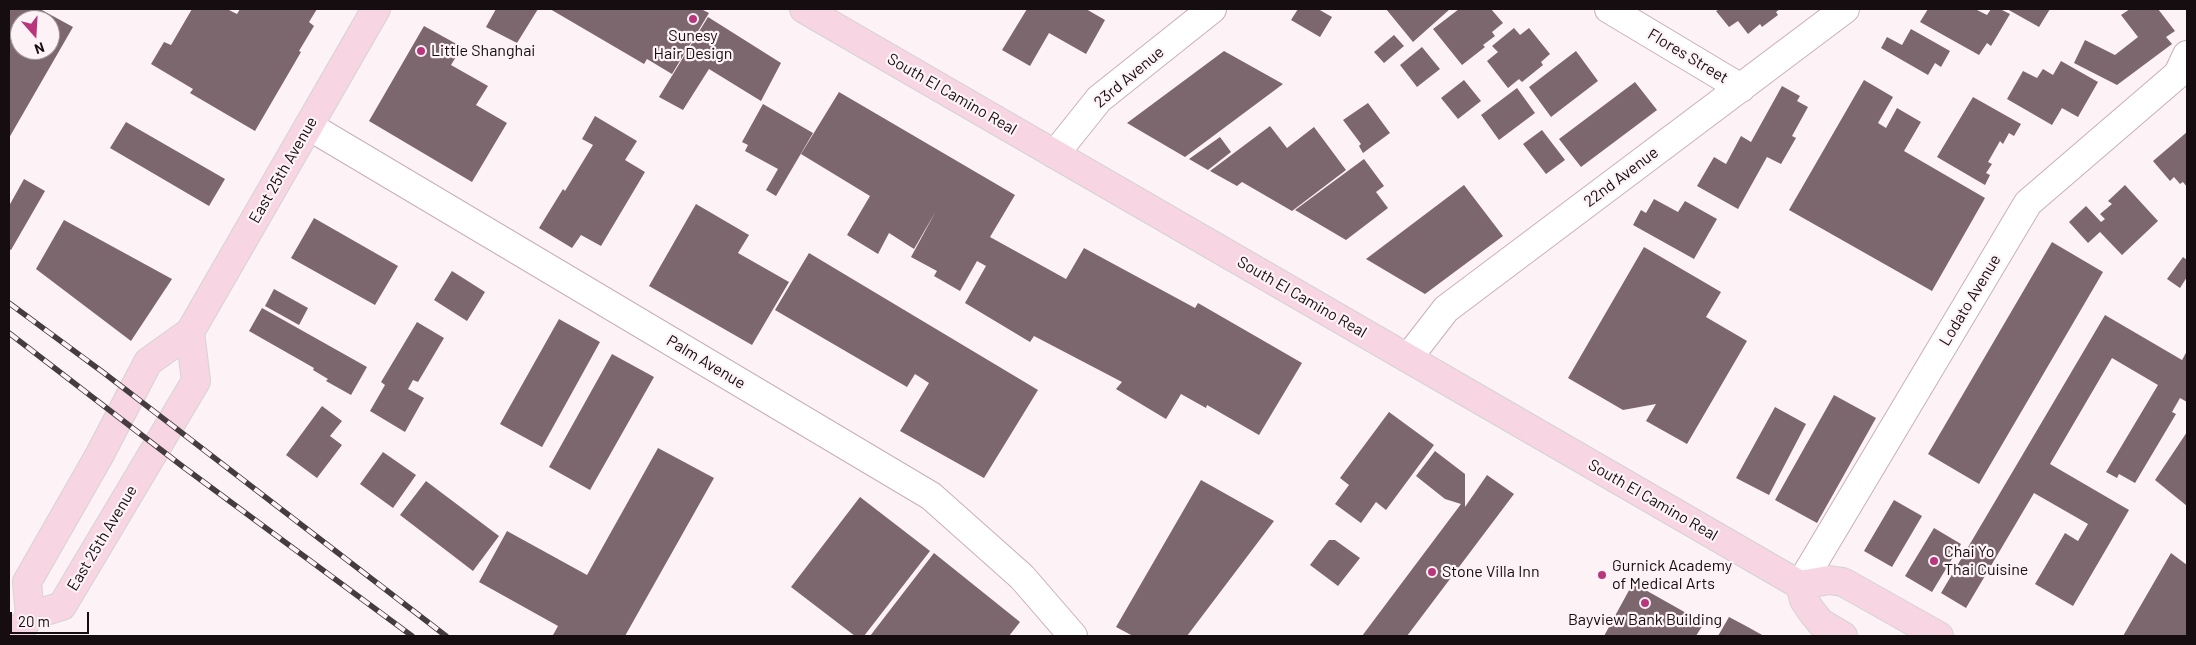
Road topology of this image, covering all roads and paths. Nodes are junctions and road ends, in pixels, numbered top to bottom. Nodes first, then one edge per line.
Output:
1 (376, 9) edge
2 (804, 9) edge
3 (1212, 9) edge
4 (1609, 9) edge
5 (1846, 9) edge
6 (2187, 55) edge
7 (1741, 88) junction
8 (309, 126) junction
9 (1055, 154) junction
10 (190, 332) junction
11 (1408, 358) junction
12 (1800, 585) junction
13 (23, 626) edge
14 (9, 634) edge
15 (12, 636) edge
16 (1073, 636) edge
17 (1843, 636) edge
18 (1939, 636) edge

1 - 8 main road, East 25th Avenue
2 - 9 main road, South El Camino Real
3 - 9 street, 23rd Avenue
4 - 7 street, Flores Street
5 - 7 street, 22nd Avenue
6 - 12 street, Lodato Avenue
7 - 11 street, 22nd Avenue
8 - 10 main road, East 25th Avenue
8 - 16 street, Palm Avenue
9 - 11 main road, South El Camino Real
10 - 13 main road, East 25th Avenue
10 - 13 main road, East 25th Avenue
11 - 12 main road, South El Camino Real
12 - 17 main road
12 - 18 main road
14 - 15 street

